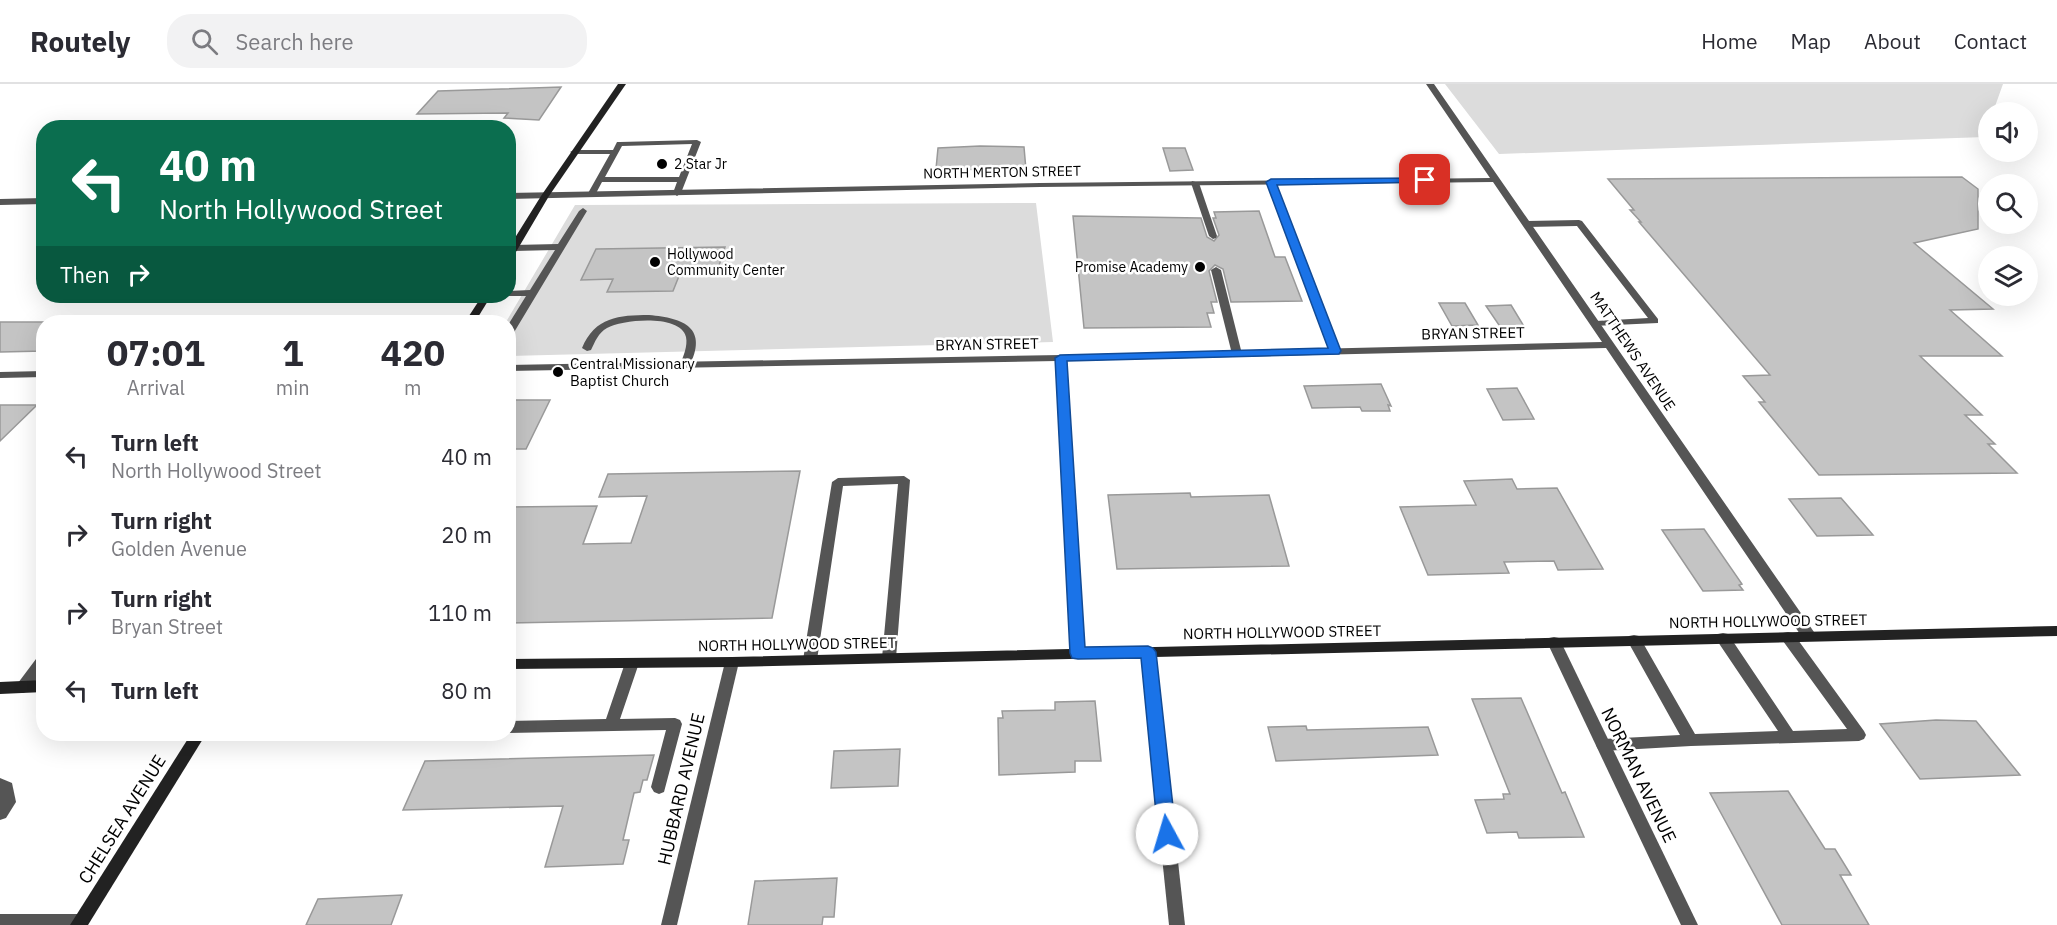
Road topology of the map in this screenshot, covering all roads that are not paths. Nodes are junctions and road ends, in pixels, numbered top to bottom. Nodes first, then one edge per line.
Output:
1 (622, 84) edge
2 (1430, 84) edge
3 (574, 152) junction
4 (615, 152) junction
5 (682, 179) junction
6 (599, 180) junction
7 (1496, 180) junction
8 (1271, 182) junction
9 (1195, 183) junction
10 (677, 193) junction
11 (591, 195) junction
12 (516, 196) edge
13 (545, 196) junction
14 (36, 201) edge
15 (0, 202) edge
16 (583, 211) dead end
17 (1527, 224) junction
18 (1213, 236) dead end
19 (516, 245) edge
20 (516, 248) edge
21 (561, 248) junction
22 (1216, 270) dead end
23 (531, 293) junction
24 (516, 294) edge
25 (516, 320) edge
26 (1596, 324) junction
27 (1611, 345) junction
28 (586, 348) dead end
29 (1335, 351) junction
30 (1237, 354) junction
31 (1060, 358) junction
32 (685, 364) junction
33 (516, 368) edge
34 (36, 374) edge
35 (0, 375) edge
36 (2057, 631) edge
37 (1809, 636) junction
38 (1788, 637) junction
39 (1723, 638) junction
40 (1634, 640) junction
41 (1554, 642) junction
42 (1148, 652) junction
43 (1078, 653) junction
44 (889, 658) junction
45 (810, 660) junction
46 (732, 662) junction
47 (632, 663) junction
48 (516, 664) edge
49 (36, 670) edge
50 (36, 686) edge
51 (23, 687) junction
52 (0, 688) edge
53 (610, 725) junction
54 (516, 727) edge
55 (1790, 738) junction
56 (1691, 740) junction
57 (195, 741) edge
58 (1603, 745) junction
59 (0, 785) edge
60 (659, 787) dead end
61 (0, 813) edge
62 (0, 922) edge
63 (79, 923) edge
64 (669, 925) edge
65 (1177, 925) edge
66 (1690, 925) edge

1 - 3 main road
2 - 7 street, MATTHEWS AVENUE
3 - 4 street
3 - 13 main road
4 - 5 street
4 - 6 street
5 - 6 street
5 - 10 street
6 - 11 street
7 - 8 street, NORTH MERTON STREET
7 - 17 street, MATTHEWS AVENUE
8 - 9 street, NORTH MERTON STREET
8 - 29 street
9 - 10 street, NORTH MERTON STREET
9 - 18 street
10 - 11 street, NORTH MERTON STREET
11 - 13 street, NORTH MERTON STREET
12 - 13 street, NORTH MERTON STREET
13 - 19 main road
14 - 15 street
16 - 21 street
17 - 26 street, MATTHEWS AVENUE
17 - 26 street
20 - 21 street
21 - 23 street
22 - 30 street
23 - 24 street
23 - 25 street
26 - 27 street, MATTHEWS AVENUE
27 - 29 street, BRYAN STREET
27 - 37 street, MATTHEWS AVENUE
28 - 32 street
29 - 30 street, BRYAN STREET
30 - 31 street, BRYAN STREET
31 - 32 street, BRYAN STREET
31 - 43 street
32 - 33 street, BRYAN STREET
34 - 35 street
36 - 37 main road, NORTH HOLLYWOOD STREET
37 - 38 main road, NORTH HOLLYWOOD STREET
38 - 39 main road, NORTH HOLLYWOOD STREET
38 - 55 street
39 - 40 main road, NORTH HOLLYWOOD STREET
39 - 55 street
40 - 41 main road, NORTH HOLLYWOOD STREET
40 - 56 street
41 - 42 main road, NORTH HOLLYWOOD STREET
41 - 58 street, NORMAN AVENUE
42 - 43 main road, NORTH HOLLYWOOD STREET
42 - 65 street
43 - 44 main road, NORTH HOLLYWOOD STREET
44 - 45 main road, NORTH HOLLYWOOD STREET
44 - 45 street
45 - 46 main road, NORTH HOLLYWOOD STREET
46 - 47 main road, NORTH HOLLYWOOD STREET
46 - 64 street, HUBBARD AVENUE
47 - 48 main road, NORTH HOLLYWOOD STREET
47 - 53 street
49 - 51 street
50 - 51 main road
51 - 52 main road
53 - 54 street
53 - 60 street
55 - 56 street
56 - 58 street
57 - 63 main road, CHELSEA AVENUE
58 - 66 street, NORMAN AVENUE
59 - 61 street
62 - 63 street

